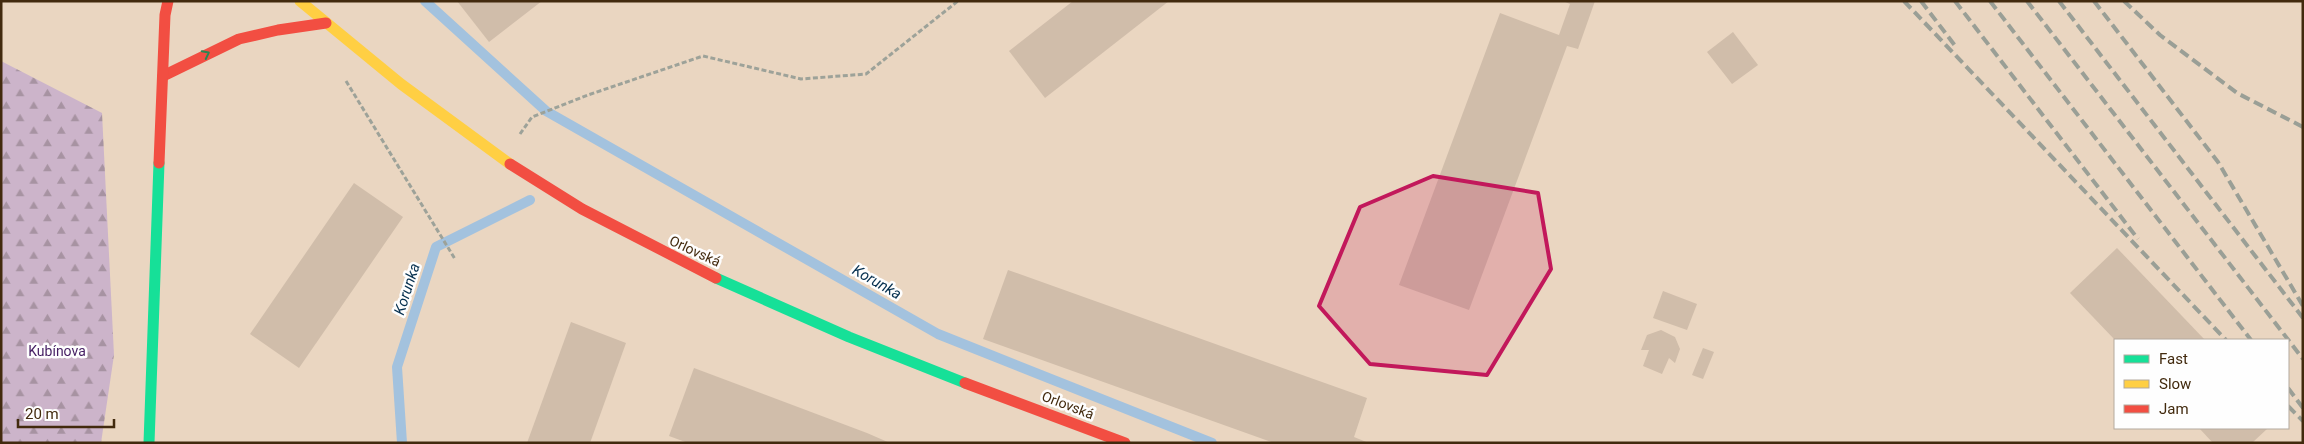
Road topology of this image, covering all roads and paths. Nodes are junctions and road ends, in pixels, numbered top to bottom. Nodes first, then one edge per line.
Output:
1 (168, 1) edge
2 (300, 1) edge
3 (958, 1) edge
4 (326, 23) junction
5 (163, 76) junction
6 (344, 78) dead end
7 (501, 159) junction
8 (456, 259) dead end
9 (149, 443) edge
10 (1125, 443) edge

1 - 5 main road
2 - 4 main road, Orlovská
3 - 7 path
5 -> 4 main road
4 - 7 main road, Orlovská
5 - 9 main road
6 - 8 path
7 - 10 main road, Orlovská

